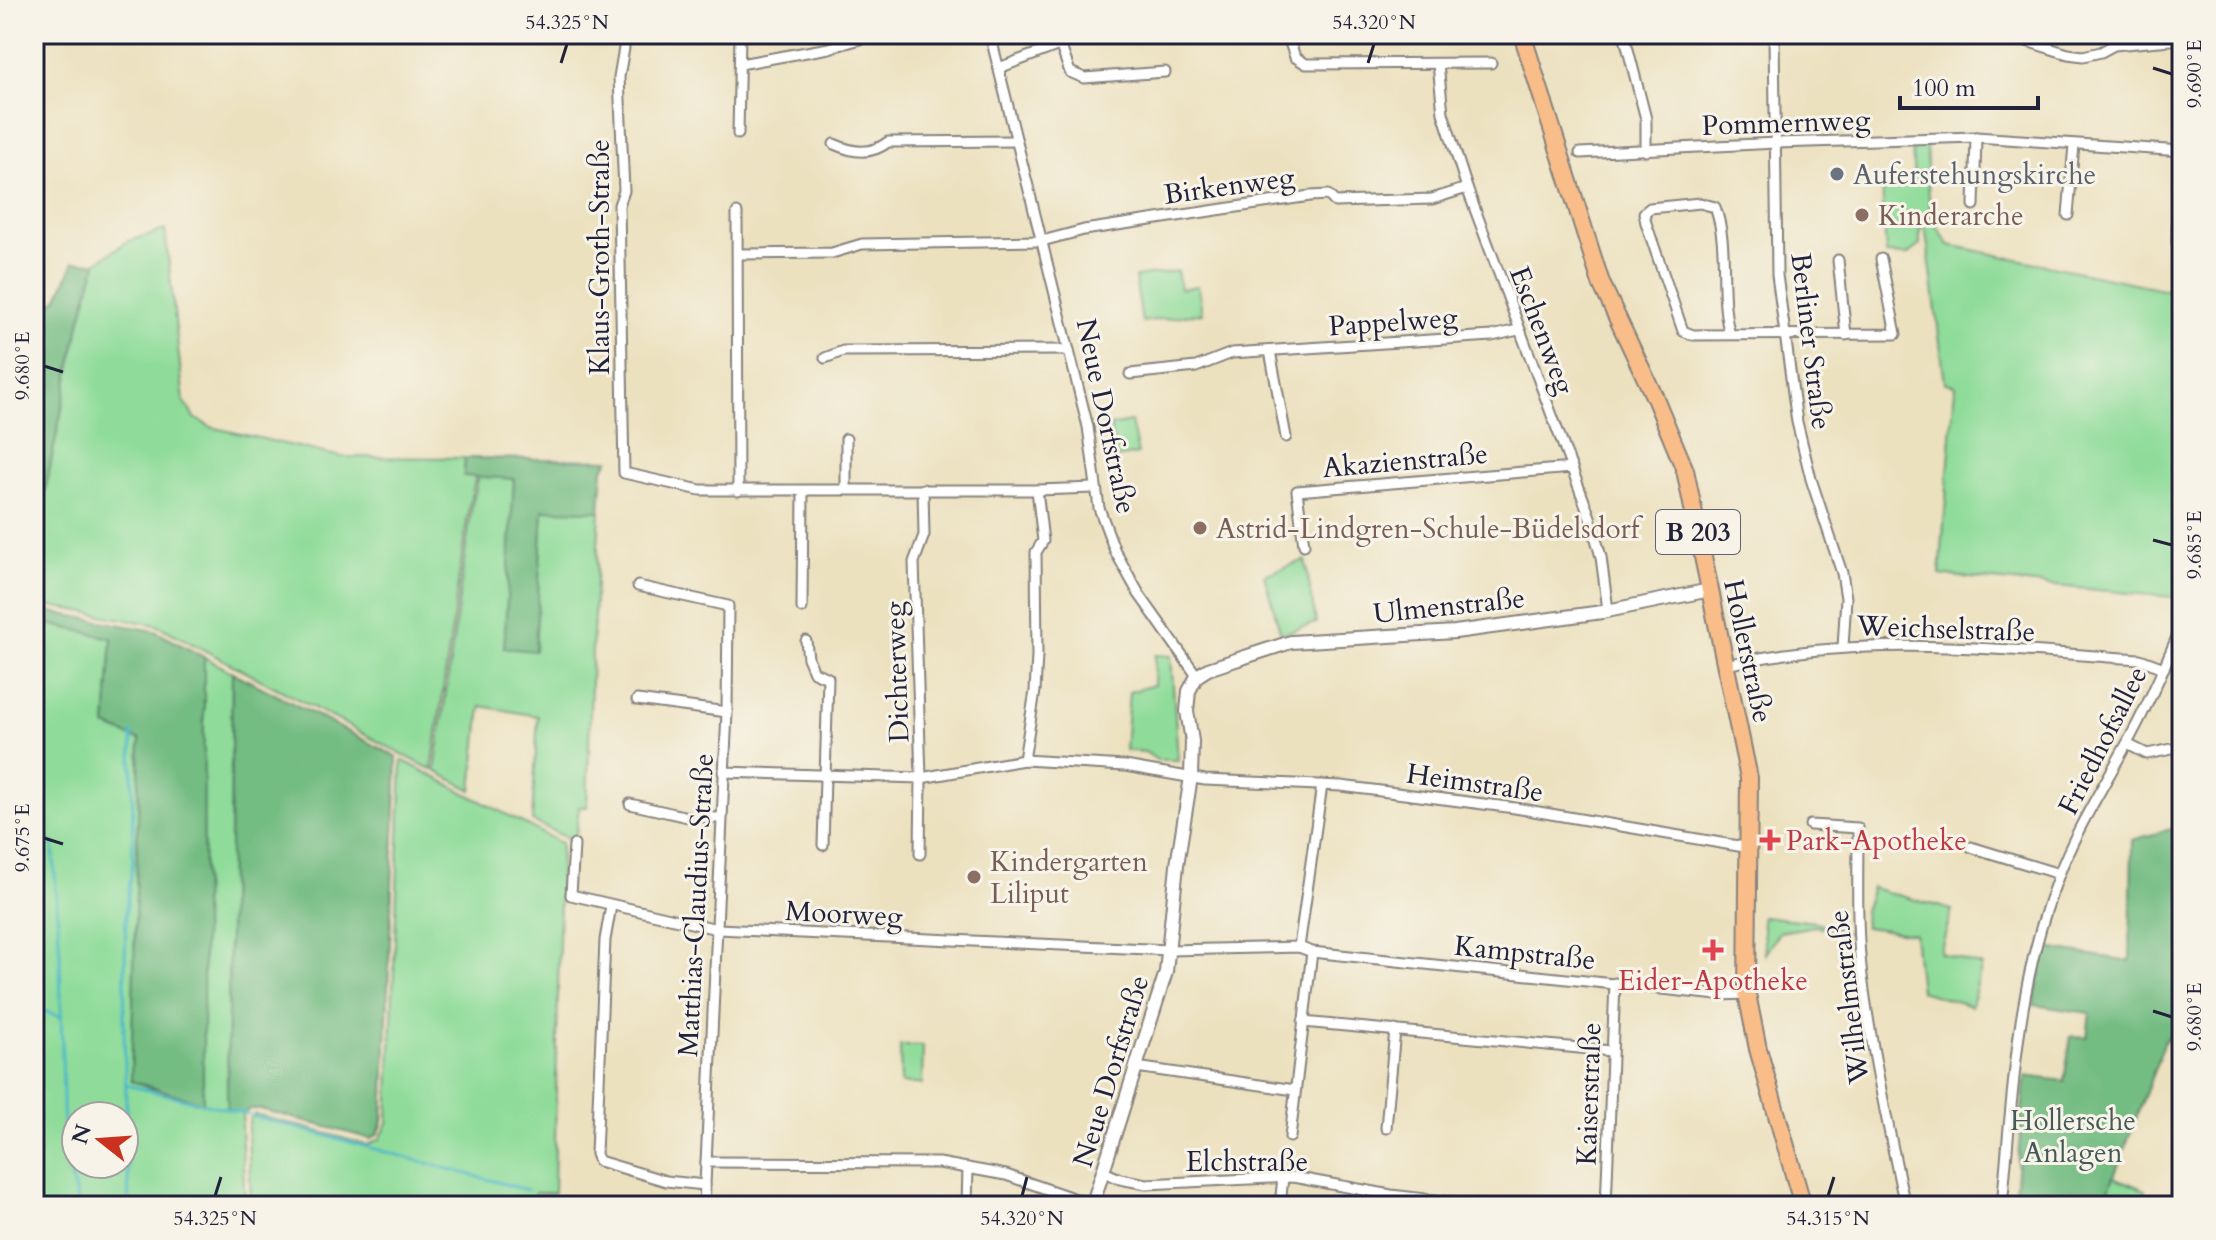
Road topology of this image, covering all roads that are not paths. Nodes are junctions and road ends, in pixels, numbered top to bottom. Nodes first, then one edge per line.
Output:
1 (740, 34) edge
2 (878, 34) edge
3 (990, 34) edge
4 (1088, 34) edge
5 (1287, 34) edge
6 (1522, 34) edge
7 (1624, 34) edge
8 (1774, 34) edge
9 (2004, 34) edge
10 (2182, 39) edge
11 (1060, 44) junction
12 (624, 48) dead end
13 (1491, 63) dead end
14 (740, 64) junction
15 (1438, 64) junction
16 (999, 68) junction
17 (1165, 72) dead end
18 (738, 134) dead end
19 (1976, 137) junction
20 (1017, 141) junction
21 (1776, 143) junction
22 (834, 144) dead end
23 (2074, 145) junction
24 (1646, 151) junction
25 (2180, 151) edge
26 (1580, 153) dead end
27 (1467, 188) junction
28 (1974, 205) dead end
29 (737, 213) dead end
30 (2068, 215) dead end
31 (1042, 241) junction
32 (2177, 243) dead end
33 (738, 254) junction
34 (1881, 259) dead end
35 (1838, 260) dead end
36 (1518, 330) junction
37 (1730, 335) junction
38 (1784, 335) junction
39 (1846, 335) junction
40 (1069, 350) junction
41 (1270, 351) junction
42 (825, 358) dead end
43 (1130, 374) dead end
44 (1286, 437) dead end
45 (846, 439) dead end
46 (1572, 468) junction
47 (1095, 488) junction
48 (846, 489) junction
49 (923, 489) junction
50 (1037, 490) junction
51 (738, 491) junction
52 (803, 491) junction
53 (1304, 545) dead end
54 (638, 586) dead end
55 (1710, 590) junction
56 (802, 608) dead end
57 (1608, 610) junction
58 (2182, 625) edge
59 (806, 641) dead end
60 (1843, 647) junction
61 (1726, 665) junction
62 (2164, 668) junction
63 (1197, 676) junction
64 (637, 700) dead end
65 (727, 712) junction
66 (2127, 744) junction
67 (2182, 747) edge
68 (1024, 760) junction
69 (723, 772) junction
70 (825, 776) junction
71 (1191, 777) junction
72 (921, 778) junction
73 (1322, 785) junction
74 (630, 804) dead end
75 (720, 818) junction
76 (1810, 825) dead end
77 (574, 845) dead end
78 (823, 845) dead end
79 (1971, 847) dead end
80 (1750, 848) junction
81 (920, 854) dead end
82 (2059, 874) junction
83 (611, 906) junction
84 (717, 929) junction
85 (1299, 947) junction
86 (1169, 950) junction
87 (1312, 952) junction
88 (1615, 983) junction
89 (1747, 994) junction
90 (1303, 1022) junction
91 (1395, 1030) junction
92 (1611, 1051) junction
93 (1136, 1067) junction
94 (1295, 1090) junction
95 (1386, 1128) dead end
96 (1290, 1137) dead end
97 (706, 1162) junction
98 (968, 1168) junction
99 (1104, 1172) junction
100 (1283, 1177) junction
101 (705, 1185) junction
102 (2182, 1201) edge
103 (704, 1206) edge
104 (967, 1206) edge
105 (1093, 1206) edge
106 (1280, 1206) edge
107 (1486, 1206) edge
108 (1606, 1206) edge
109 (1803, 1206) edge
110 (1905, 1206) edge
111 (2002, 1206) edge
112 (2148, 1206) edge

1 - 14 street
2 - 14 street
3 - 16 street, Neue Dorfstraße
4 - 11 street
5 - 15 street
6 - 55 main road, Hollerstraße / B 203
7 - 24 street
8 - 21 street, Berliner Straße
9 - 10 street
11 - 16 street
11 - 17 street
12 - 51 street, Klaus-Groth-Straße
13 - 15 street
14 - 18 street
15 - 27 street, Eschenweg
16 - 20 street, Neue Dorfstraße
19 - 21 street, Pommernweg
19 - 23 street, Pommernweg
19 - 28 street
20 - 22 street
20 - 31 street, Neue Dorfstraße
21 - 24 street, Pommernweg
21 - 38 street, Berliner Straße
23 - 25 street, Pommernweg
23 - 30 street
24 - 26 street, Pommernweg
25 - 32 street, Pommernweg
27 - 31 street, Birkenweg
27 - 36 street, Eschenweg
29 - 33 street
31 - 33 street, Birkenweg
31 - 40 street, Neue Dorfstraße
33 - 51 street
34 - 39 street
35 - 39 street
36 - 41 street, Pappelweg
36 - 46 street, Eschenweg
37 - 37 street
37 - 38 street
38 - 39 street
38 - 60 street, Berliner Straße
40 - 42 street
40 - 47 street, Neue Dorfstraße
41 - 43 street, Pappelweg
41 - 44 street
45 - 48 street
46 - 53 street, Akazienstraße
46 - 57 street, Eschenweg
47 - 50 street
47 - 63 street, Neue Dorfstraße
48 - 49 street
48 - 52 street
49 - 50 street
49 - 72 street, Dichterweg
50 - 68 street
51 - 52 street
52 - 56 street
54 - 65 street, Matthias-Claudius-Straße
55 - 57 street, Ulmenstraße
55 - 61 main road, Hollerstraße / B 203
57 - 63 street, Ulmenstraße
58 - 62 street, Friedhofsallee
59 - 70 street
60 - 61 street, Weichselstraße
60 - 62 street, Weichselstraße
61 - 80 main road, Hollerstraße / B 203
62 - 66 street, Friedhofsallee
63 - 71 street, Neue Dorfstraße
64 - 65 street
65 - 69 street, Matthias-Claudius-Straße
66 - 67 street
66 - 82 street, Friedhofsallee
68 - 71 street, Heimstraße
68 - 72 street, Heimstraße
69 - 70 street, Heimstraße
69 - 75 street, Matthias-Claudius-Straße
70 - 72 street, Heimstraße
70 - 78 street
71 - 73 street, Heimstraße
71 - 86 street, Neue Dorfstraße
72 - 81 street, Dichterweg
73 - 80 street, Heimstraße
73 - 85 street
74 - 75 street
75 - 84 street, Matthias-Claudius-Straße
76 - 110 street, Wilhelmstraße
77 - 83 street, Moorweg
79 - 82 street
80 - 89 main road, Hollerstraße / B 203
82 - 111 street, Friedhofsallee
83 - 84 street, Moorweg
83 - 101 street
84 - 86 street, Moorweg
84 - 97 street, Matthias-Claudius-Straße
85 - 86 street, Moorweg
85 - 87 street, Kampstraße
86 - 93 street, Neue Dorfstraße
87 - 88 street, Kampstraße
87 - 90 street
88 - 89 street, Kampstraße
88 - 92 street, Kaiserstraße
89 - 109 main road, Hollerstraße / B 203
90 - 91 street
90 - 94 street
91 - 92 street
91 - 95 street
92 - 108 street, Kaiserstraße
93 - 94 street
93 - 99 street, Neue Dorfstraße
94 - 96 street
97 - 98 street
97 - 101 street, Matthias-Claudius-Straße
98 - 104 street
98 - 105 street
99 - 100 street, Elchstraße
99 - 105 street, Neue Dorfstraße
100 - 106 street
100 - 107 street, Elchstraße
101 - 103 street, Matthias-Claudius-Straße
102 - 112 street

